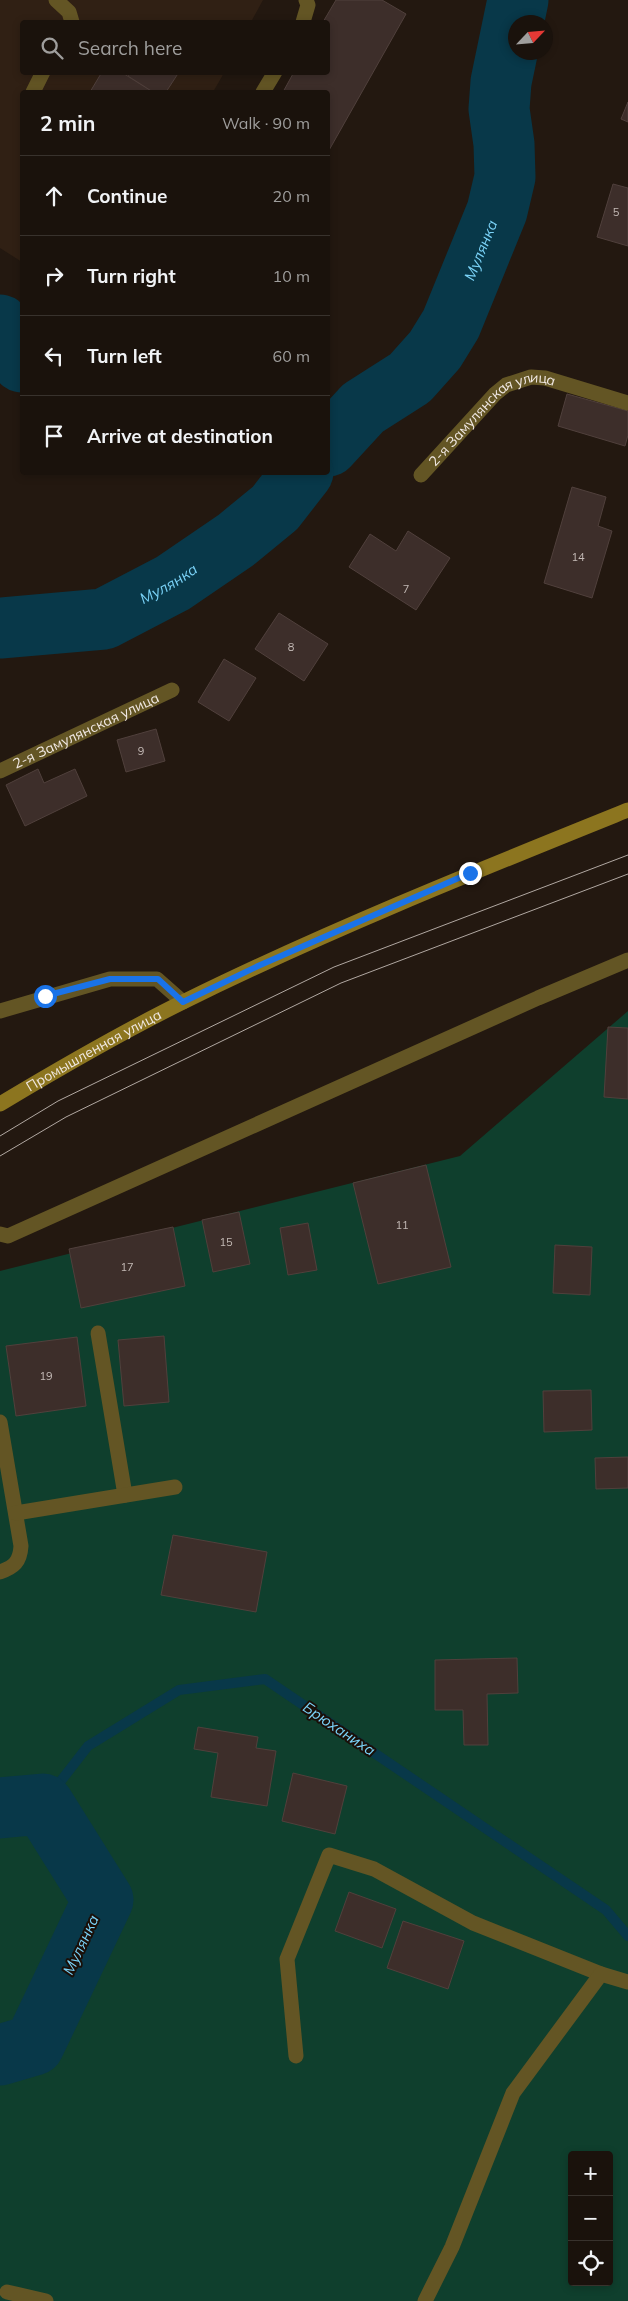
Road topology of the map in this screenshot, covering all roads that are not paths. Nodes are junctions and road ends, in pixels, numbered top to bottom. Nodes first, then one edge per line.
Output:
1 (56, 0) edge
2 (306, 0) edge
3 (71, 20) edge
4 (304, 20) edge
5 (42, 75) edge
6 (273, 75) edge
7 (34, 90) edge
8 (264, 90) edge
9 (628, 403) edge
10 (421, 476) dead end
11 (172, 690) dead end
12 (0, 771) edge
13 (628, 810) edge
14 (628, 960) edge
15 (183, 1002) junction
16 (0, 1011) edge
17 (0, 1104) edge
18 (0, 1234) edge
19 (98, 1333) dead end
20 (0, 1422) edge
21 (175, 1487) dead end
22 (125, 1495) junction
23 (16, 1513) junction
24 (0, 1572) edge
25 (601, 1974) junction
26 (628, 1982) edge
27 (296, 2056) dead end
28 (7, 2292) dead end
29 (46, 2301) edge
30 (425, 2301) edge

1 - 3 street
2 - 4 street
5 - 7 street
6 - 8 street
9 - 10 street, 2-я Замулянская улица
11 - 12 street, 2-я Замулянская улица
13 - 15 main road, Промышленная улица
14 - 18 street
15 - 16 street
15 - 17 main road, Промышленная улица
19 - 22 street
20 - 23 street
21 - 22 street
22 - 23 street
23 - 24 street
25 - 26 street
25 - 27 street
25 - 30 street
28 - 29 street

